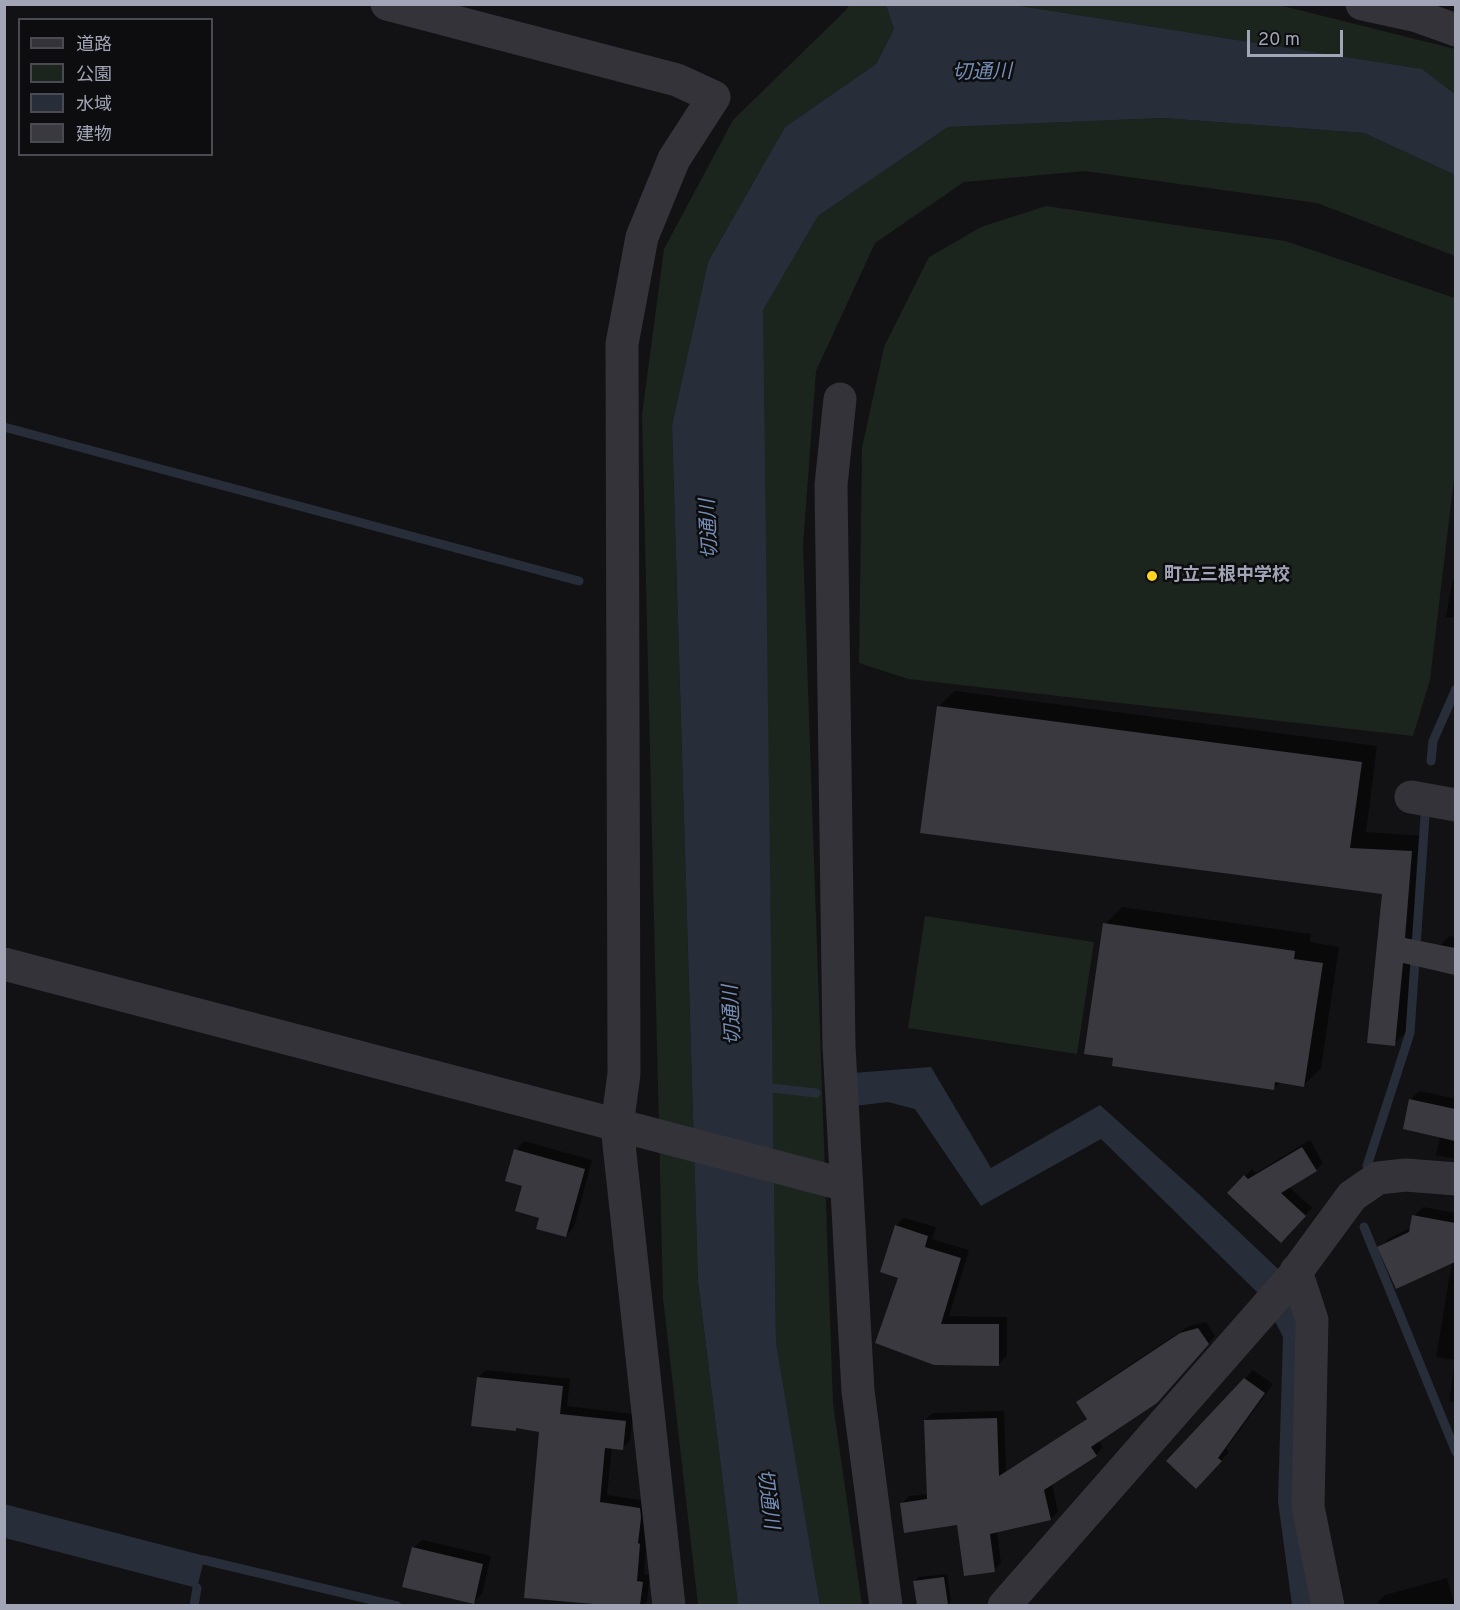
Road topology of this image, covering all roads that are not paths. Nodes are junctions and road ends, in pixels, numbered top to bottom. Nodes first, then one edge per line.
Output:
1 (387, 4) edge
2 (1362, 4) edge
3 (1455, 30) edge
4 (840, 399) dead end
5 (1411, 797) dead end
6 (1455, 805) edge
7 (4, 964) edge
8 (625, 1128) junction
9 (1455, 1179) edge
10 (840, 1184) junction
11 (1294, 1275) junction
12 (669, 1605) edge
13 (886, 1605) edge
14 (1004, 1605) edge
15 (1328, 1605) edge

1 - 8 street
2 - 3 street
4 - 10 street
5 - 6 street
7 - 8 street
8 - 10 street
8 - 12 street
9 - 11 street
10 - 13 street
11 - 14 street
11 - 15 street

